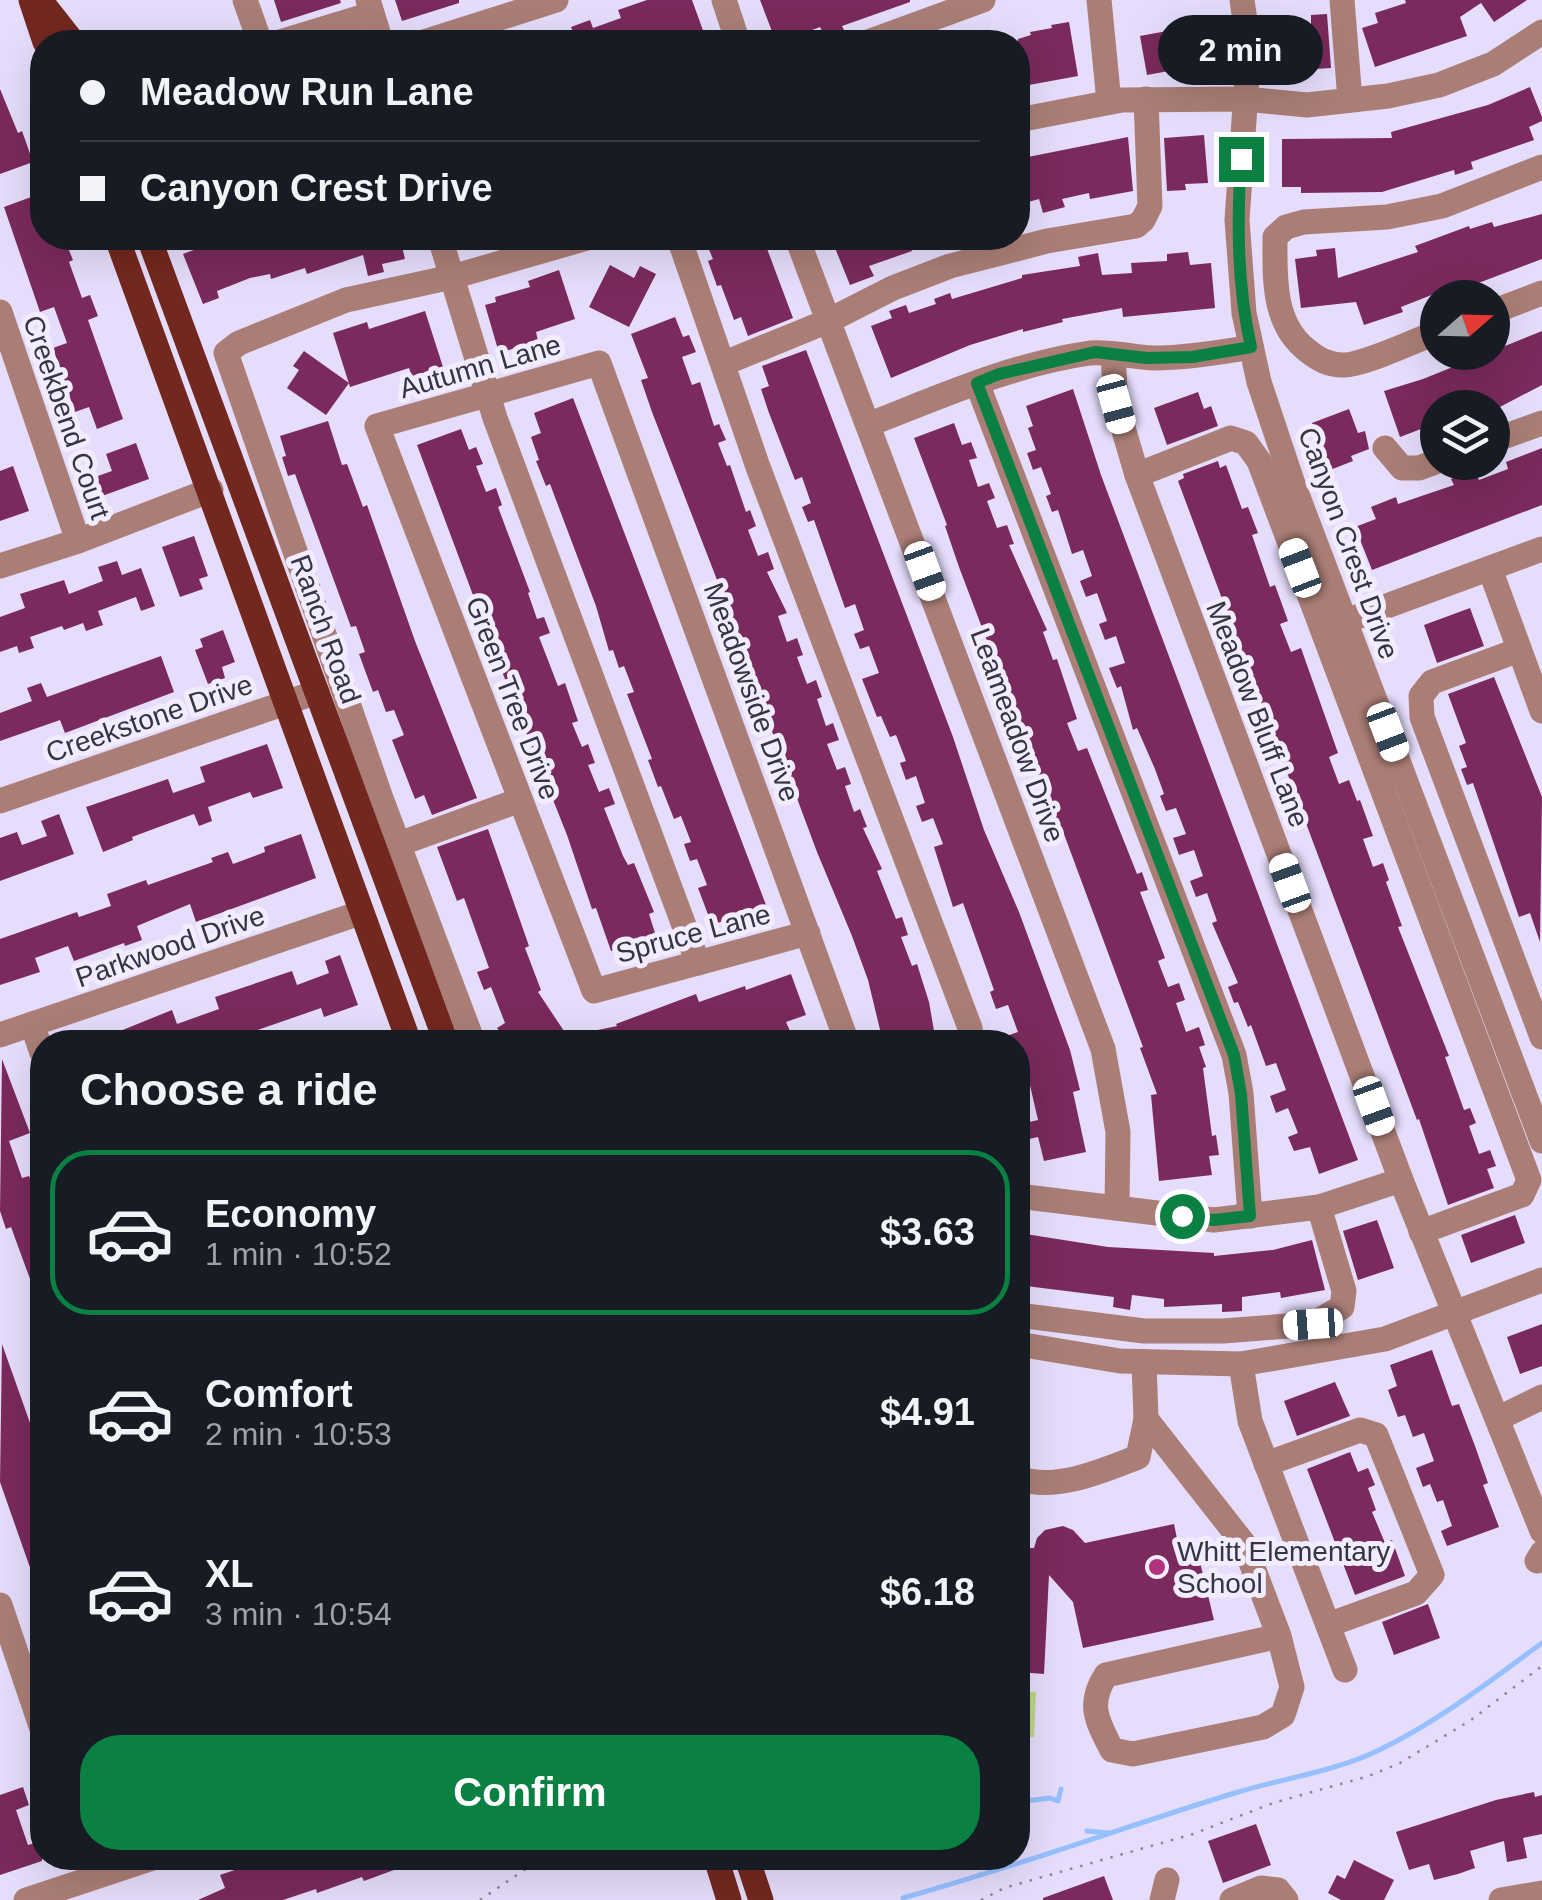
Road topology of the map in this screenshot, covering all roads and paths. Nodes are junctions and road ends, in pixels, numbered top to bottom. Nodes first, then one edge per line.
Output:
1 (32, 0) edge
2 (40, 0) edge
3 (245, 0) edge
4 (556, 0) edge
5 (724, 0) edge
6 (983, 0) edge
7 (1099, 0) edge
8 (1242, 0) edge
9 (1342, 0) edge
10 (370, 7) edge
11 (42, 30) edge
12 (64, 30) edge
13 (256, 30) edge
14 (311, 30) edge
15 (462, 30) edge
16 (734, 30) edge
17 (901, 30) edge
18 (1540, 38) edge
19 (1245, 99) junction
20 (1146, 100) junction
21 (1350, 100) junction
22 (1109, 102) junction
23 (1030, 118) edge
24 (1542, 167) edge
25 (1030, 245) edge
26 (121, 250) edge
27 (153, 250) edge
28 (444, 250) edge
29 (545, 250) edge
30 (683, 250) edge
31 (801, 250) edge
32 (1012, 250) edge
33 (452, 277) junction
34 (1542, 293) edge
35 (1510, 305) edge
36 (0, 312) edge
37 (828, 322) junction
38 (1420, 339) edge
39 (1251, 347) junction
40 (1113, 354) junction
41 (600, 363) joint
42 (725, 363) junction
43 (977, 383) junction
44 (488, 395) junction
45 (1542, 423) edge
46 (870, 424) junction
47 (377, 426) joint
48 (1510, 435) edge
49 (1386, 448) dead end
50 (1420, 468) edge
51 (1137, 474) junction
52 (211, 490) junction
53 (78, 541) junction
54 (1542, 550) edge
55 (0, 566) edge
56 (1490, 568) junction
57 (1346, 621) junction
58 (1519, 650) junction
59 (317, 692) junction
60 (286, 702) junction
61 (1542, 712) edge
62 (0, 800) edge
63 (520, 800) junction
64 (399, 844) junction
65 (360, 913) junction
66 (808, 934) junction
67 (698, 963) junction
68 (594, 991) joint
69 (32, 1024) junction
70 (34, 1030) edge
71 (405, 1030) edge
72 (442, 1030) edge
73 (469, 1030) edge
74 (843, 1030) edge
75 (970, 1030) edge
76 (0, 1035) edge
77 (1542, 1037) edge
78 (1542, 1141) edge
79 (1401, 1180) junction
80 (1030, 1197) edge
81 (1319, 1207) junction
82 (1117, 1208) junction
83 (1250, 1216) junction
84 (1422, 1232) junction
85 (1542, 1280) edge
86 (1453, 1314) junction
87 (1030, 1317) edge
88 (1030, 1346) edge
89 (1144, 1362) junction
90 (1241, 1364) junction
91 (1542, 1397) edge
92 (1499, 1418) junction
93 (1146, 1419) junction
94 (1266, 1464) junction
95 (1030, 1482) edge
96 (1541, 1526) edge
97 (2, 1614) edge
98 (1328, 1625) junction
99 (1279, 1636) junction
100 (1542, 1666) edge
101 (1345, 1670) dead end
102 (30, 1694) edge
103 (86, 1870) edge
104 (524, 1870) edge
105 (720, 1870) edge
106 (751, 1870) edge
107 (1542, 1893) edge
108 (26, 1900) edge
109 (480, 1900) edge
110 (730, 1900) edge
111 (761, 1900) edge
112 (981, 1900) edge
113 (1232, 1900) edge
114 (1286, 1900) edge
115 (1501, 1900) edge

1 - 11 main road
2 - 12 main road
3 - 13 street
4 - 15 street
5 - 16 street
6 - 17 street
7 - 22 street
8 - 19 street, Canyon Crest Drive
9 - 21 street
10 - 14 street
18 - 21 street
19 - 20 street
19 - 21 street
19 - 39 street, Canyon Crest Drive
20 - 22 street
20 - 25 street
22 - 23 street
24 - 38 street
26 - 52 main road
27 - 59 main road, Ranch Road
28 - 33 street
29 - 33 street
30 - 42 street
31 - 37 street, Leameadow Drive
32 - 37 street
33 - 44 street
33 - 64 street
34 - 35 street
36 - 53 street, Creekbend Court
37 - 42 street
37 - 46 street, Leameadow Drive
39 - 40 street
39 - 57 street, Canyon Crest Drive
40 - 43 street
40 - 51 street, Meadow Bluff Lane
41 - 44 street, Autumn Lane
41 - 66 street, Meadowside Drive
42 - 75 street
43 - 46 street
43 - 83 street
44 - 47 street, Autumn Lane
44 - 67 street
45 - 48 street
46 - 82 street, Leameadow Drive
47 - 63 street, Green Tree Drive
49 - 50 street
51 - 79 street, Meadow Bluff Lane
51 - 84 street
52 - 53 street
52 - 60 main road
53 - 55 street
54 - 56 street
56 - 57 street
56 - 58 street
57 - 78 street, Canyon Crest Drive
58 - 61 street
58 - 77 street
59 - 60 street, Creekstone Drive
59 - 72 main road, Ranch Road
60 - 62 street, Creekstone Drive
60 - 65 main road
63 - 64 street
63 - 68 street, Green Tree Drive
64 - 73 street
65 - 69 street, Parkwood Drive
65 - 71 main road
66 - 67 street, Spruce Lane
66 - 74 street, Meadowside Drive
67 - 68 street, Spruce Lane
69 - 70 street
69 - 76 street, Parkwood Drive
79 - 81 street
79 - 84 street, Meadow Bluff Lane
80 - 82 street
81 - 83 street
81 - 87 street
82 - 83 street
84 - 86 street, Meadow Bluff Lane
85 - 86 street
86 - 90 street
86 - 92 street, Meadow Bluff Lane
88 - 89 street
89 - 90 street
89 - 93 street
90 - 94 street
91 - 92 street
92 - 96 street, Meadow Bluff Lane
93 - 95 street
93 - 99 street
94 - 98 street
94 - 98 street
97 - 102 street
98 - 101 street
99 - 99 street
100 - 112 path
103 - 108 street
104 - 109 path
105 - 110 main road
106 - 111 main road
107 - 115 street
113 - 114 street

